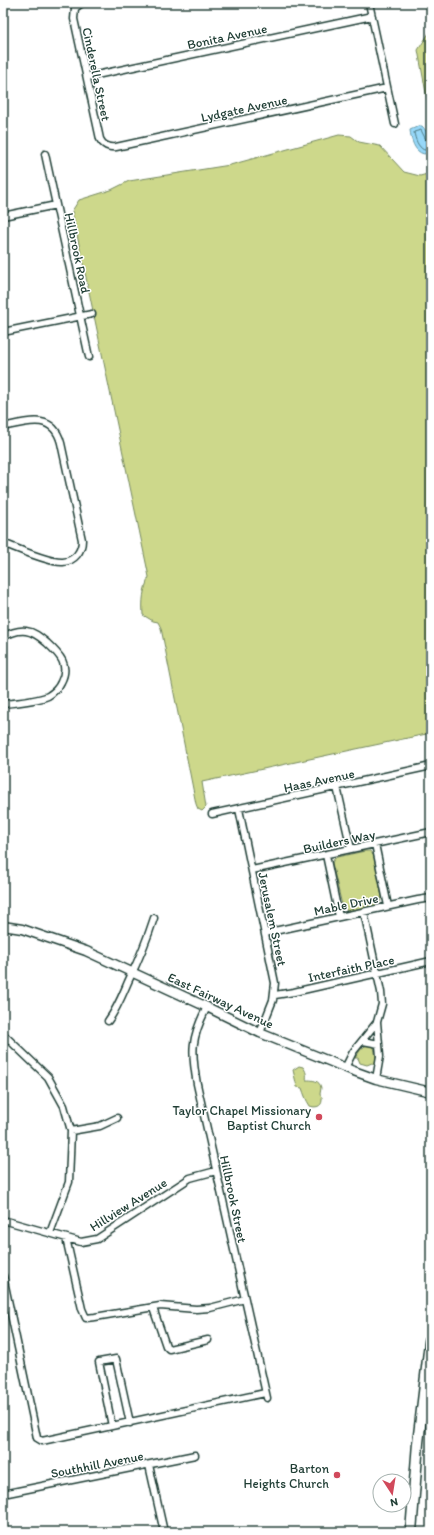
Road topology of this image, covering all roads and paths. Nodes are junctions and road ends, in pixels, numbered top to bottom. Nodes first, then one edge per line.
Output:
1 (369, 3) edge
2 (79, 4) edge
3 (372, 16) junction
4 (87, 77) junction
5 (387, 88) junction
6 (395, 124) dead end
7 (106, 146) joint
8 (45, 154) dead end
9 (56, 205) junction
10 (3, 216) edge
11 (92, 314) dead end
12 (80, 316) junction
13 (3, 332) edge
14 (89, 357) dead end
15 (3, 427) edge
16 (3, 543) edge
17 (3, 637) edge
18 (3, 704) edge
19 (431, 766) edge
20 (337, 787) junction
21 (239, 809) junction
22 (212, 814) dead end
23 (431, 832) edge
24 (375, 844) junction
25 (350, 849) junction
26 (326, 855) junction
27 (252, 870) junction
28 (431, 898) edge
29 (388, 906) junction
30 (364, 912) junction
31 (339, 917) junction
32 (154, 918) dead end
33 (3, 926) edge
34 (265, 933) junction
35 (431, 961) edge
36 (133, 973) junction
37 (378, 974) junction
38 (275, 995) junction
39 (207, 1007) junction
40 (108, 1021) dead end
41 (377, 1022) junction
42 (260, 1033) junction
43 (3, 1034) edge
44 (363, 1041) junction
45 (378, 1044) junction
46 (345, 1068) junction
47 (376, 1079) junction
48 (431, 1092) edge
49 (117, 1118) dead end
50 (71, 1131) junction
51 (216, 1171) junction
52 (3, 1220) edge
53 (50, 1234) junction
54 (66, 1238) junction
55 (3, 1276) edge
56 (244, 1299) junction
57 (153, 1308) junction
58 (431, 1334) edge
59 (208, 1340) dead end
60 (130, 1422) junction
61 (112, 1426) junction
62 (195, 1455) dead end
63 (149, 1465) junction
64 (3, 1494) edge
65 (164, 1532) edge
66 (411, 1532) edge

1 - 3 street
2 - 4 street, Cinderella Street
3 - 4 street, Bonita Avenue
3 - 5 street
4 - 7 street, Cinderella Street
5 - 6 street
5 - 7 street, Lydgate Avenue
8 - 9 street, Hillbrook Road
9 - 10 street
9 - 12 street, Hillbrook Road
11 - 12 street
12 - 13 street
12 - 14 street, Hillbrook Road
15 - 16 street
17 - 18 street
19 - 20 street, Haas Avenue
20 - 21 street, Haas Avenue
20 - 25 street
21 - 22 street, Haas Avenue
21 - 27 street, Jerusalem Street
23 - 24 street, Builders Way
24 - 25 street, Builders Way
24 - 29 street
25 - 26 street, Builders Way
26 - 27 street, Builders Way
26 - 31 street
27 - 34 street, Jerusalem Street
28 - 29 street, Mable Drive
29 - 30 street, Mable Drive
30 - 31 street, Mable Drive
30 - 37 street
31 - 34 street, Mable Drive
32 - 36 street
33 - 36 street, East Fairway Avenue
34 - 38 street, Jerusalem Street
35 - 37 street, Interfaith Place
36 - 39 street, East Fairway Avenue
36 - 40 street
37 - 38 street, Interfaith Place
37 - 41 street
38 - 42 street, Jerusalem Street
39 - 42 street, East Fairway Avenue
39 - 51 street, Hillbrook Street
41 - 44 street
41 - 45 street
42 - 46 street, East Fairway Avenue
43 - 50 street
44 - 45 street
44 - 46 street
45 - 47 street
46 - 47 street, East Fairway Avenue
47 - 48 street, East Fairway Avenue
49 - 50 street
50 - 53 street
51 - 54 street, Hillview Avenue
51 - 56 street, Hillbrook Street
52 - 53 street, Hillview Avenue
53 - 54 street, Hillview Avenue
54 - 57 street
55 - 61 street
56 - 57 street
56 - 60 street, Hillbrook Street
57 - 59 street
58 - 66 highway
60 - 61 street
60 - 61 street
62 - 63 street, Southhill Avenue
63 - 64 street, Southhill Avenue
63 - 65 street

